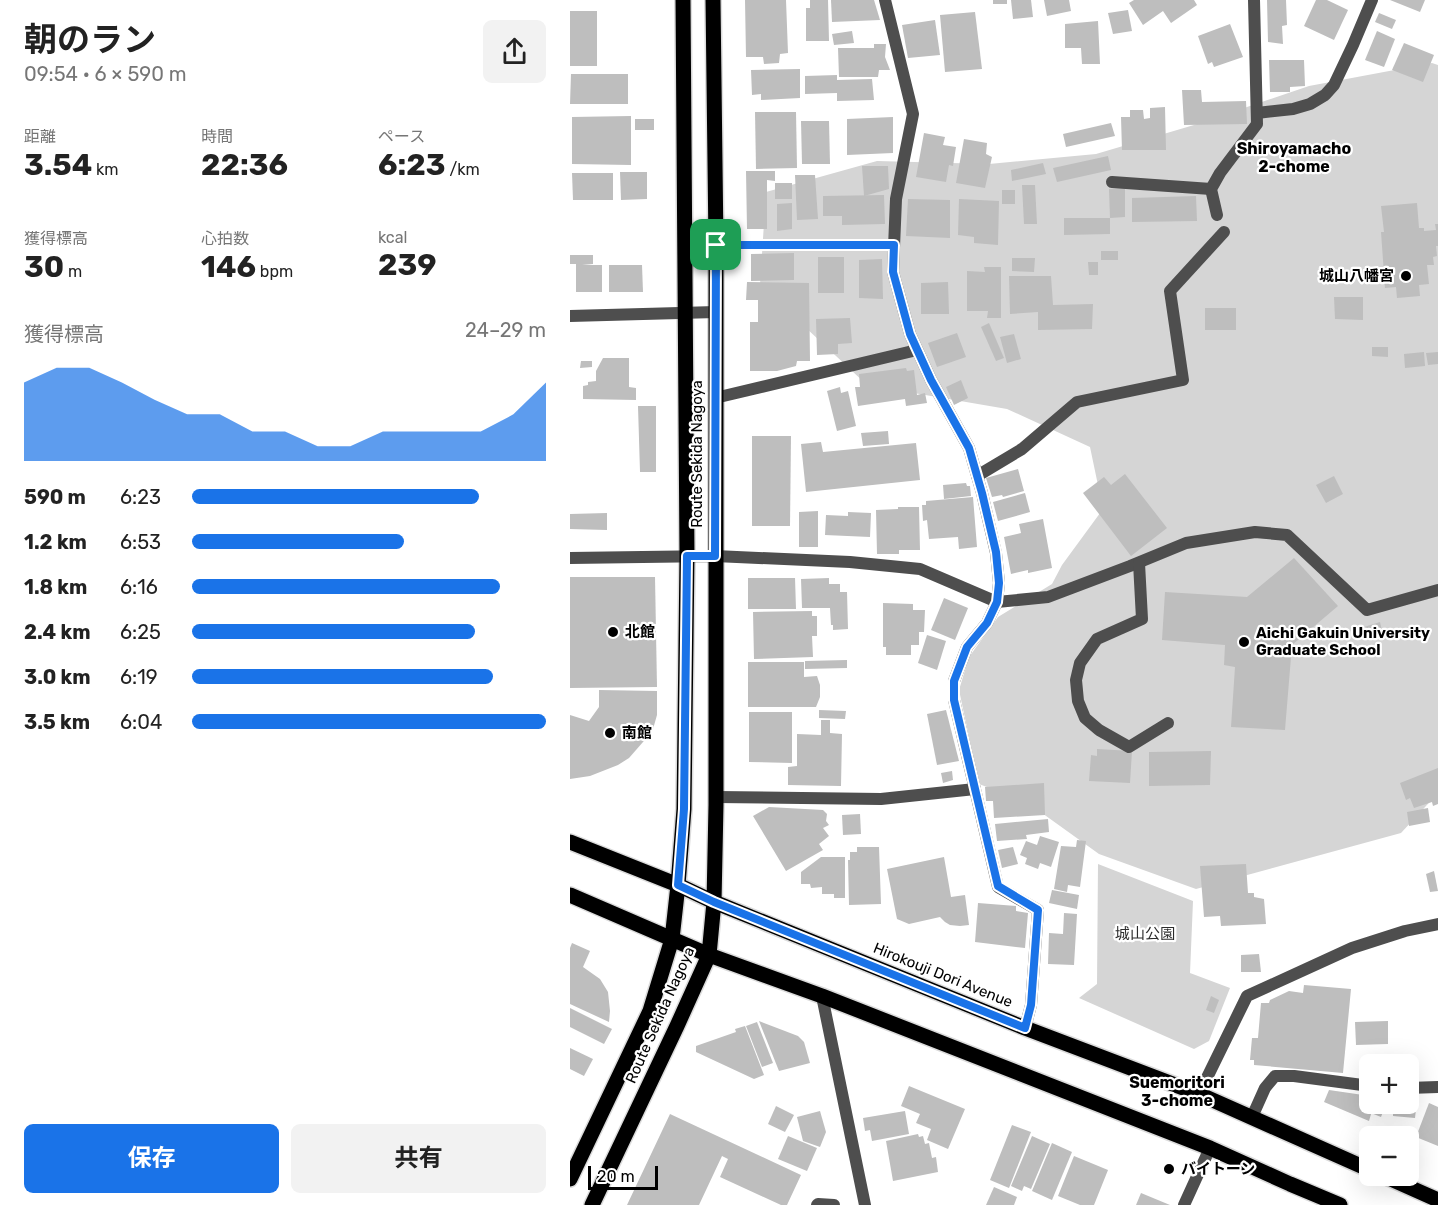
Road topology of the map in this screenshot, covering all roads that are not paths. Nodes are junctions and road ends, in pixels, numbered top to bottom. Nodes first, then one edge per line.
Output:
1 (683, 0) edge
2 (713, 0) edge
3 (885, 0) edge
4 (1254, 0) edge
5 (1372, 0) edge
6 (1257, 113) junction
7 (1112, 182) dead end
8 (1210, 189) junction
9 (1217, 215) dead end
10 (1224, 232) dead end
11 (716, 245) junction
12 (894, 245) junction
13 (716, 312) junction
14 (686, 313) junction
15 (570, 316) edge
16 (917, 350) junction
17 (715, 398) junction
18 (977, 476) junction
19 (687, 556) junction
20 (715, 556) junction
21 (570, 558) edge
22 (1139, 563) junction
23 (1438, 590) edge
24 (997, 602) junction
25 (1168, 723) dead end
26 (975, 789) junction
27 (716, 797) junction
28 (570, 842) edge
29 (678, 885) junction
30 (570, 895) edge
31 (714, 902) junction
32 (1438, 924) edge
33 (672, 939) junction
34 (708, 955) junction
35 (822, 996) junction
36 (1025, 1028) junction
37 (1359, 1085) edge
38 (1438, 1087) edge
39 (1419, 1088) edge
40 (1199, 1094) junction
41 (1252, 1117) junction
42 (1210, 1148) junction
43 (1359, 1165) edge
44 (570, 1179) edge
45 (1406, 1186) edge
46 (1438, 1200) edge
47 (592, 1205) edge
48 (817, 1205) edge
49 (834, 1205) edge
50 (866, 1205) edge
51 (1184, 1205) edge
52 (1340, 1205) edge

1 - 14 main road, Route Sekida Nagoya
2 - 11 main road, Route Sekida Nagoya
3 - 12 street
4 - 6 street
5 - 6 street
6 - 8 street
7 - 8 street
8 - 9 street
10 - 18 street
11 - 12 street
11 - 13 main road, Route Sekida Nagoya
12 - 16 street
13 - 14 street
13 - 17 main road, Route Sekida Nagoya
14 - 15 street
14 - 19 main road, Route Sekida Nagoya
16 - 17 street
16 - 18 street
17 - 20 main road, Route Sekida Nagoya
18 - 24 street
19 - 20 street
19 - 21 street
19 - 29 main road, Route Sekida Nagoya
20 - 24 street
20 - 27 main road, Route Sekida Nagoya
22 - 23 street
22 - 24 street
22 - 25 street
24 - 26 street
26 - 27 street
26 - 36 street
27 - 31 main road, Route Sekida Nagoya
28 - 29 main road, Hirokouji Dori Avenue
29 - 31 main road, Hirokouji Dori Avenue
29 - 33 main road, Route Sekida Nagoya
30 - 33 main road
31 - 34 main road, Route Sekida Nagoya
31 - 36 main road, Hirokouji Dori Avenue
32 - 40 street
33 - 34 main road
33 - 44 main road, Route Sekida Nagoya
34 - 35 main road
34 - 47 main road, Route Sekida Nagoya
35 - 42 main road
35 - 50 street
36 - 40 main road, Hirokouji Dori Avenue
37 - 41 street
38 - 39 street
40 - 41 main road, Hirokouji Dori Avenue
41 - 43 main road, Hirokouji Dori Avenue
42 - 51 street
42 - 52 main road
45 - 46 main road
48 - 49 street

